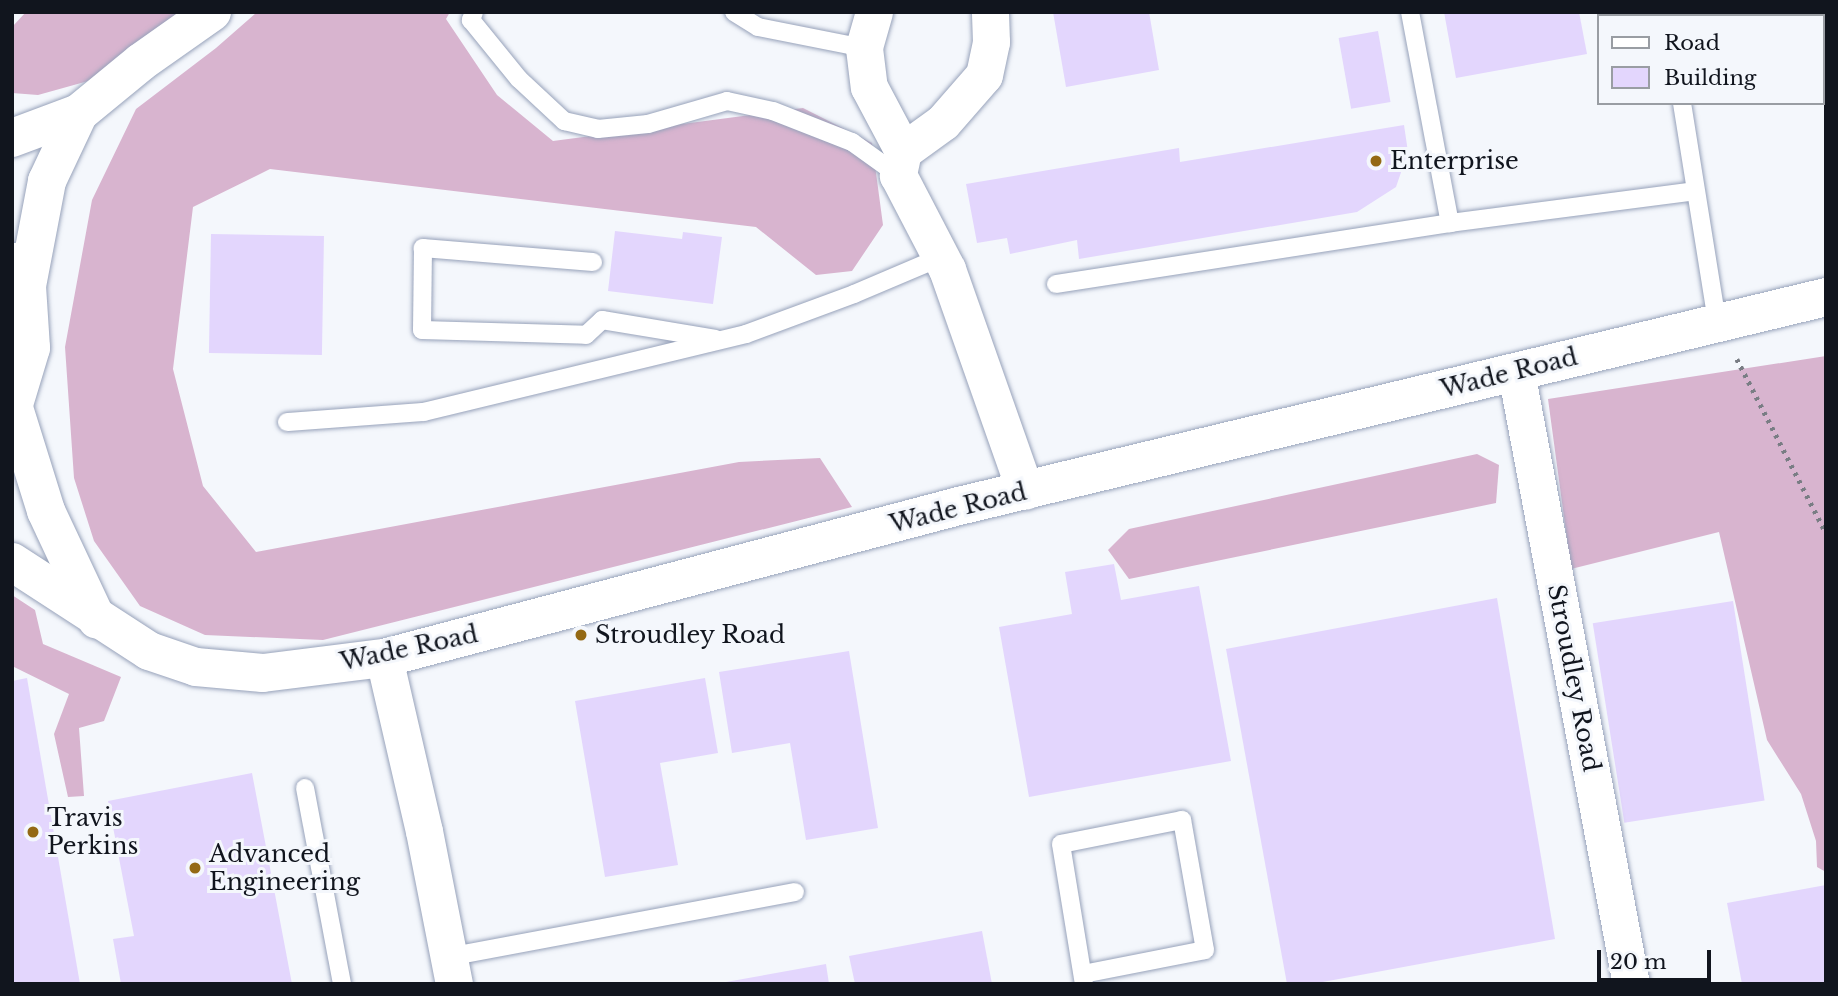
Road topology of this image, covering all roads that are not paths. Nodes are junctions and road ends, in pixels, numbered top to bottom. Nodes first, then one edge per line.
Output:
1 (212, 12) edge
2 (474, 12) edge
3 (734, 12) edge
4 (874, 12) edge
5 (990, 12) edge
6 (1410, 12) edge
7 (864, 48) junction
8 (1682, 105) edge
9 (79, 113) junction
10 (12, 138) edge
11 (901, 163) junction
12 (1695, 191) junction
13 (1450, 223) junction
14 (12, 247) edge
15 (941, 257) junction
16 (593, 262) dead end
17 (1055, 284) dead end
18 (27, 286) junction
19 (1826, 297) edge
20 (1717, 321) junction
21 (722, 340) junction
22 (1516, 372) junction
23 (13, 409) edge
24 (288, 422) dead end
25 (1025, 491) junction
26 (12, 562) edge
27 (97, 620) junction
28 (384, 658) junction
29 (305, 788) dead end
30 (795, 891) dead end
31 (451, 970) edge
32 (1084, 979) edge
33 (342, 984) edge
34 (1631, 984) edge

1 - 9 street
2 - 11 lane
3 - 7 lane
4 - 7 street
5 - 11 street
6 - 13 lane
7 - 11 street
8 - 12 lane
9 - 10 street
9 - 18 street
11 - 15 street
12 - 13 lane
12 - 20 lane
13 - 17 lane
14 - 18 street
15 - 21 lane
15 - 25 street
16 - 21 lane
18 - 23 street
19 - 20 street, Wade Road
20 - 22 street, Wade Road
21 - 24 lane
22 - 25 street, Wade Road
22 - 34 street, Stroudley Road
23 - 27 street
25 - 28 street, Wade Road
26 - 27 street, Wade Road
27 - 28 street, Wade Road
28 - 31 street
29 - 33 lane
30 - 31 lane
32 - 32 lane

